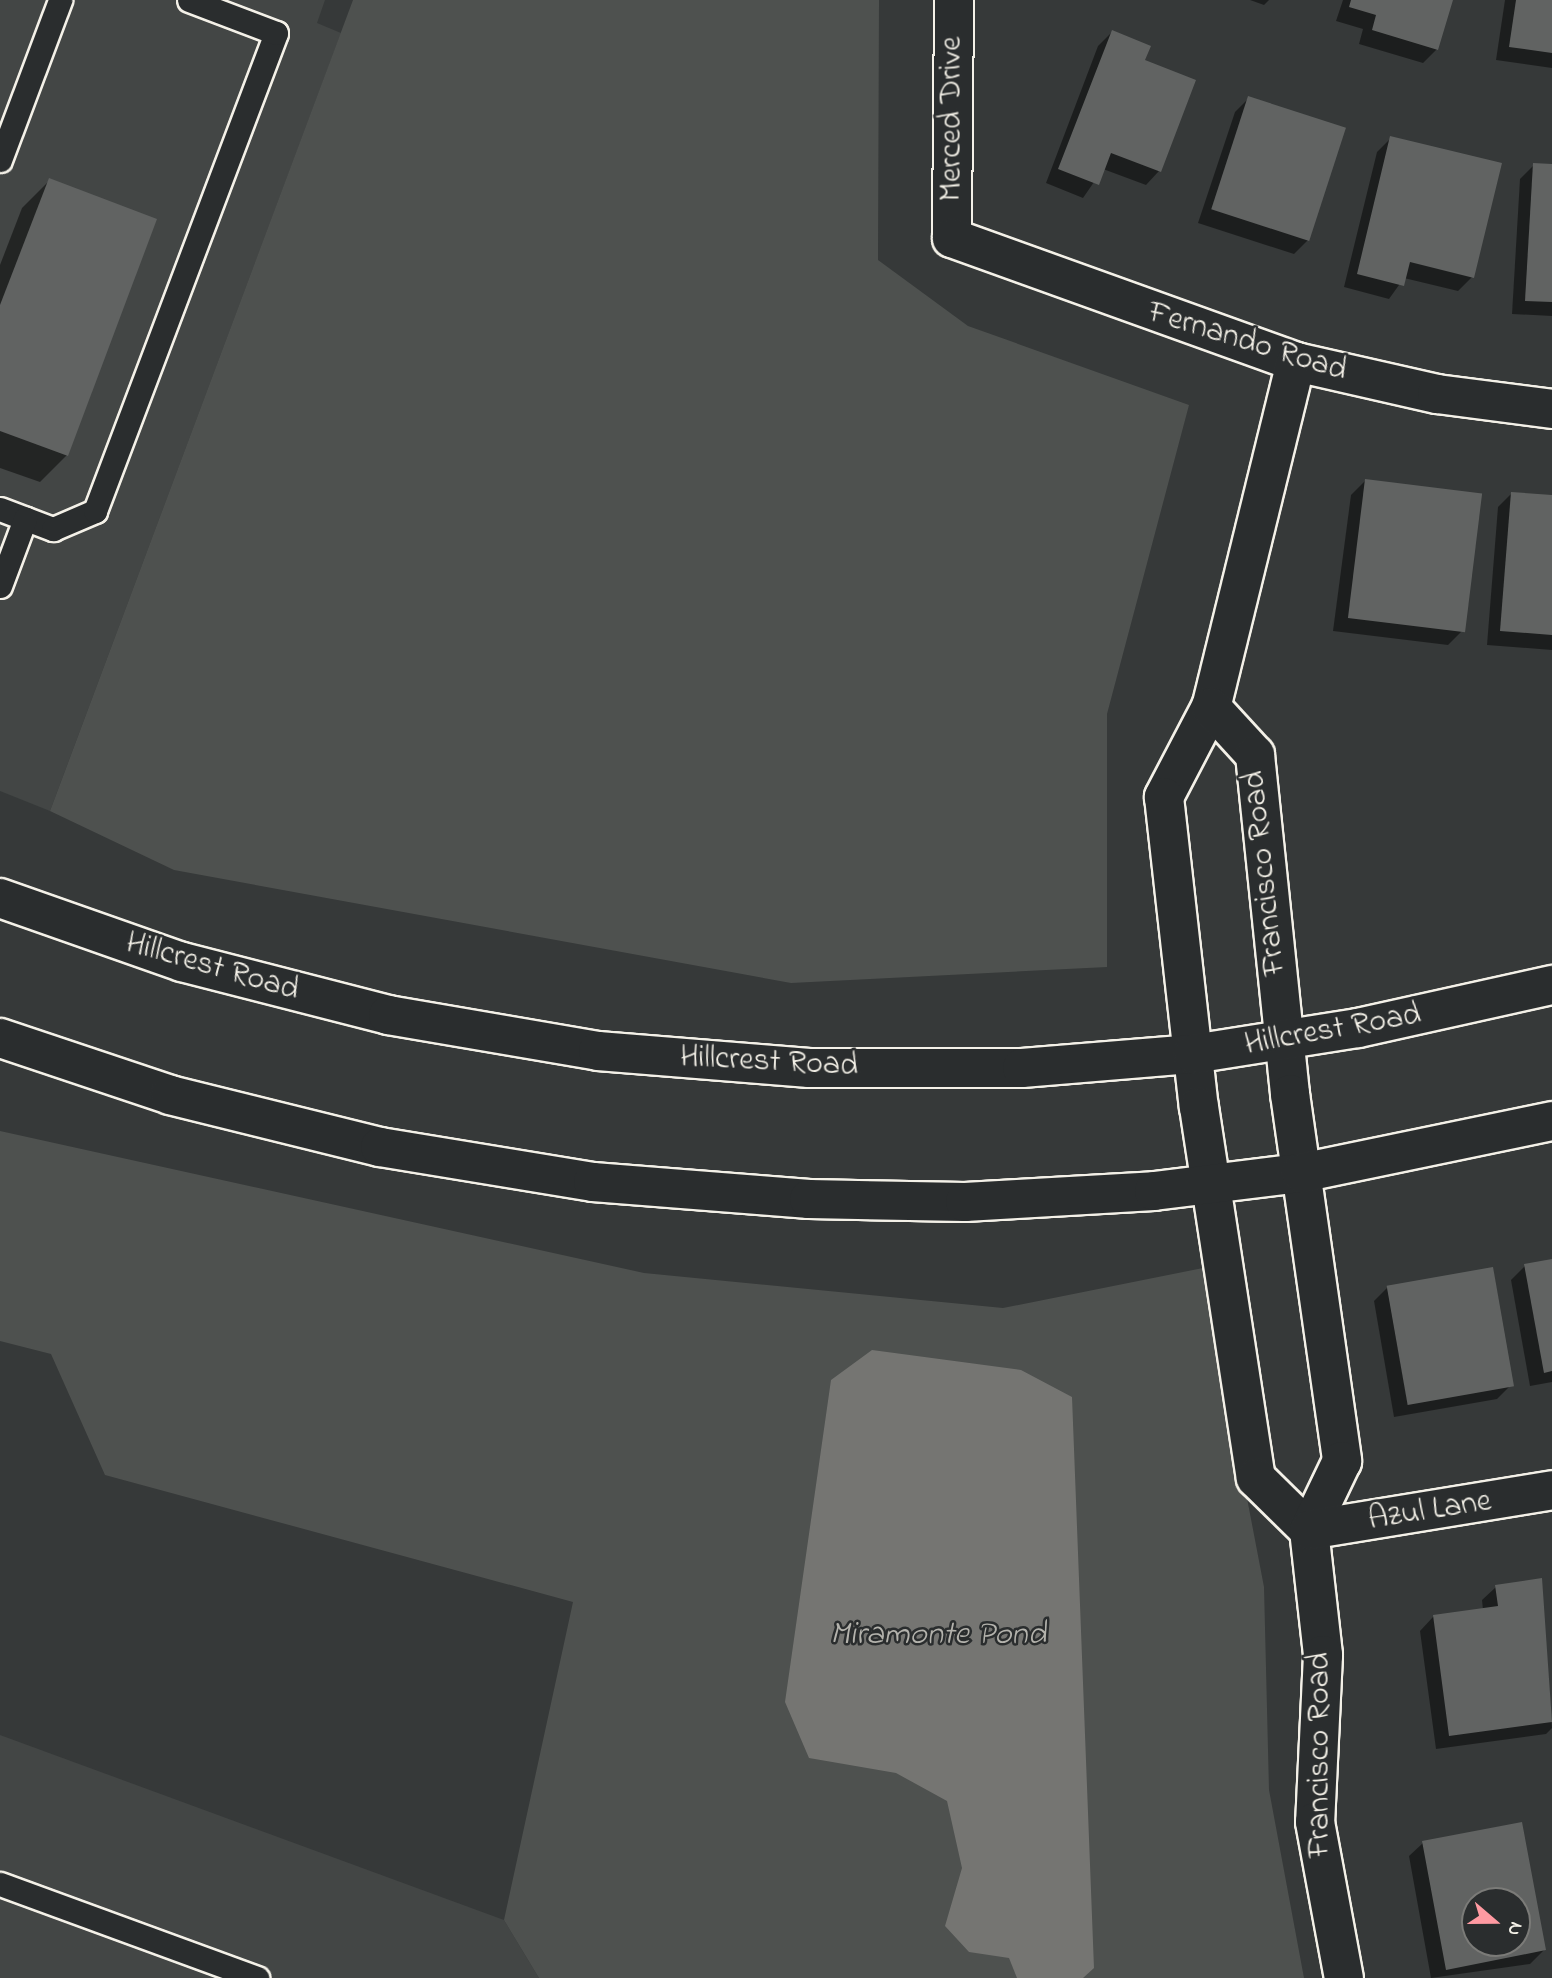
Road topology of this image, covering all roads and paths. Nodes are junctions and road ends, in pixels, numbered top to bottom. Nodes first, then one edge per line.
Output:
1 (60, 0) edge
2 (189, 0) edge
3 (954, 0) edge
4 (0, 159) edge
5 (952, 238) joint
6 (1296, 362) junction
7 (1552, 409) edge
8 (0, 509) edge
9 (25, 519) junction
10 (0, 586) edge
11 (1211, 707) junction
12 (0, 898) edge
13 (1552, 985) edge
14 (0, 1038) edge
15 (1283, 1042) junction
16 (1193, 1054) junction
17 (1552, 1121) edge
18 (1301, 1173) junction
19 (1211, 1185) junction
20 (1552, 1490) edge
21 (1308, 1530) junction
22 (0, 1884) edge
23 (257, 1978) edge
24 (1344, 1978) edge

1 - 4 lane
2 - 9 lane
3 - 5 street, Merced Drive
5 - 6 street, Fernando Road
6 - 7 street, Fernando Road
6 - 11 street
8 - 9 lane
9 - 10 lane
11 - 15 street, Francisco Road
11 - 16 street
12 - 16 street, Hillcrest Road
13 - 15 street, Hillcrest Road
14 - 19 street
15 - 16 street, Hillcrest Road
15 - 18 street, Francisco Road
16 - 19 street
17 - 18 street
18 - 19 street
18 - 21 street, Francisco Road
19 - 21 street
20 - 21 street, Azul Lane
21 - 24 street, Francisco Road
22 - 23 lane

